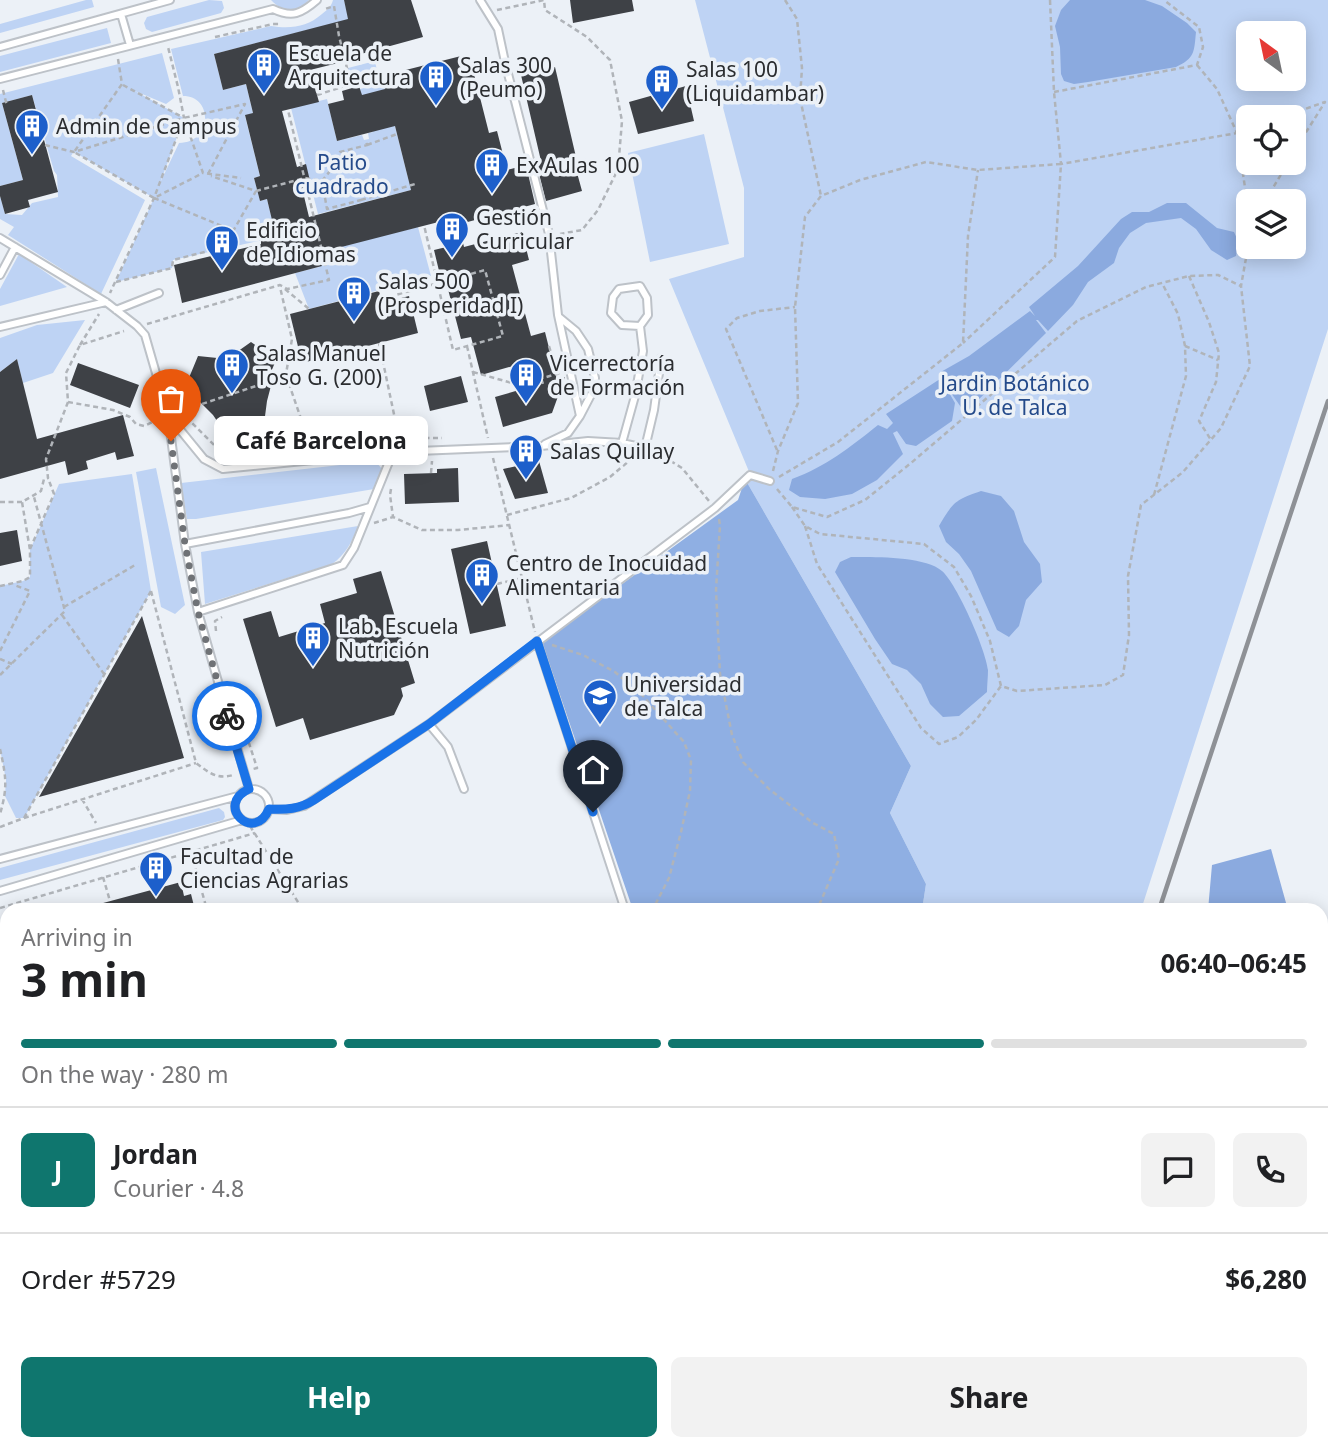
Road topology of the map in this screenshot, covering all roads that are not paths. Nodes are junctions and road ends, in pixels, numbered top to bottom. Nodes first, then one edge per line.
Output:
1 (170, 0) edge
2 (317, 0) edge
3 (480, 0) edge
4 (121, 14) junction
5 (130, 44) junction
6 (0, 47) edge
7 (0, 79) edge
8 (0, 237) edge
9 (15, 247) junction
10 (0, 275) edge
11 (159, 293) dead end
12 (106, 302) junction
13 (116, 310) junction
14 (558, 316) junction
15 (640, 326) junction
16 (0, 327) edge
17 (661, 358) dead end
18 (167, 415) junction
19 (580, 416) junction
20 (622, 443) junction
21 (541, 446) junction
22 (394, 452) junction
23 (771, 481) road end
24 (370, 507) junction
25 (185, 544) junction
26 (198, 612) junction
27 (537, 641) junction
28 (429, 724) junction
29 (249, 789) junction
30 (464, 789) dead end
31 (238, 796) junction
32 (269, 809) junction
33 (245, 822) junction
34 (0, 859) edge
35 (0, 891) edge
36 (623, 903) edge

1 - 4 lane
2 - 5 lane
3 - 14 lane
4 - 5 lane
4 - 6 lane
5 - 7 lane
8 - 9 lane
9 - 10 lane
9 - 12 lane
11 - 13 lane
12 - 13 lane
12 - 16 lane
13 - 18 lane
14 - 19 lane
14 - 19 lane
15 - 15 lane
15 - 20 lane
17 - 20 lane
18 - 22 lane
18 - 25 lane
19 - 21 lane
20 - 21 lane
21 - 22 lane
22 - 24 lane
23 - 27 lane
24 - 25 lane
24 - 26 lane
25 - 26 lane
26 - 29 lane
27 - 28 lane
27 - 36 lane
28 - 30 lane
28 - 32 lane
29 - 31 lane
29 - 32 lane
31 - 33 lane
31 - 34 lane
32 - 33 lane
33 - 35 lane

